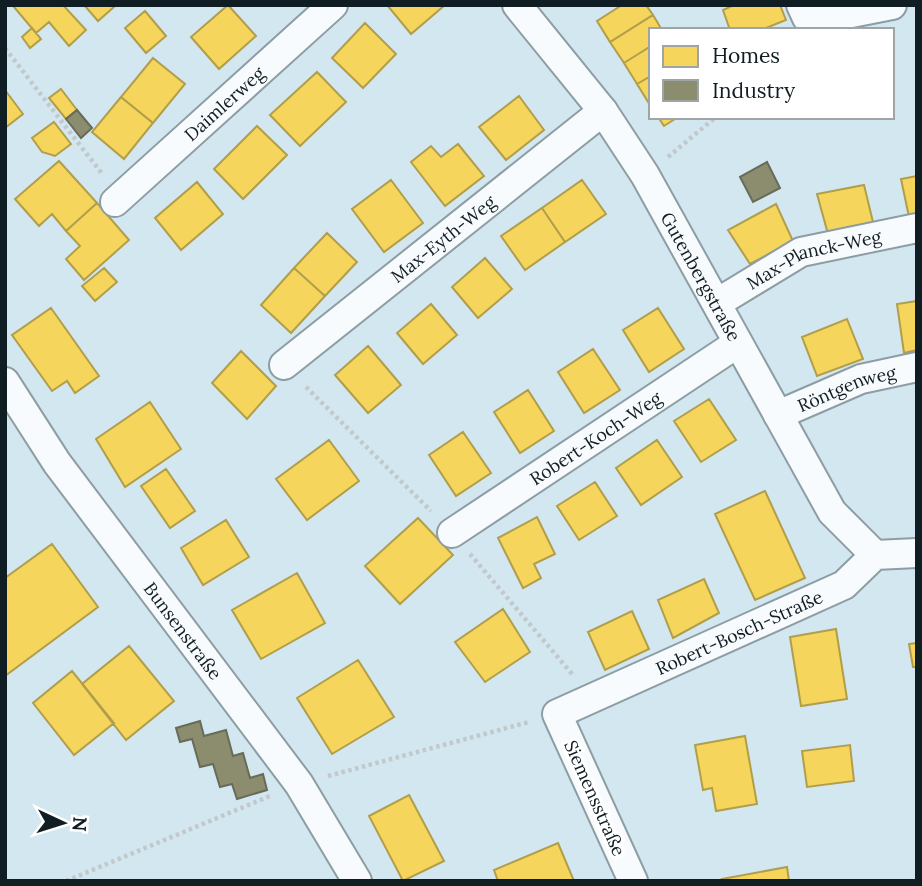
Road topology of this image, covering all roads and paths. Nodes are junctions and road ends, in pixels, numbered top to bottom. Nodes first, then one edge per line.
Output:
1 (333, 5) edge
2 (517, 5) edge
3 (801, 5) edge
4 (892, 5) edge
5 (5, 48) edge
6 (603, 111) junction
7 (714, 119) edge
8 (645, 175) junction
9 (118, 200) joint
10 (917, 228) edge
11 (717, 303) junction
12 (738, 343) junction
13 (284, 365) dead end
14 (917, 367) edge
15 (5, 382) edge
16 (778, 415) junction
17 (452, 533) dead end
18 (917, 553) edge
19 (875, 555) junction
20 (557, 714) junction
21 (299, 784) junction
22 (66, 881) edge
23 (357, 881) edge
24 (633, 881) edge

1 - 9 street, Daimlerweg
2 - 6 street, Gutenbergstraße
3 - 4 street
5 - 9 path
6 - 8 street, Gutenbergstraße
6 - 13 street, Max-Eyth-Weg
7 - 8 path
8 - 11 street, Gutenbergstraße
10 - 11 street, Max-Planck-Weg
11 - 12 street, Gutenbergstraße
12 - 16 street, Gutenbergstraße
12 - 17 street, Robert-Koch-Weg
14 - 16 street, Röntgenweg
15 - 21 street, Bunsenstraße
16 - 19 street, Gutenbergstraße
18 - 19 street
19 - 20 street, Robert-Bosch-Straße
20 - 21 path
20 - 24 street, Siemensstraße
21 - 22 path
21 - 23 street, Bunsenstraße

